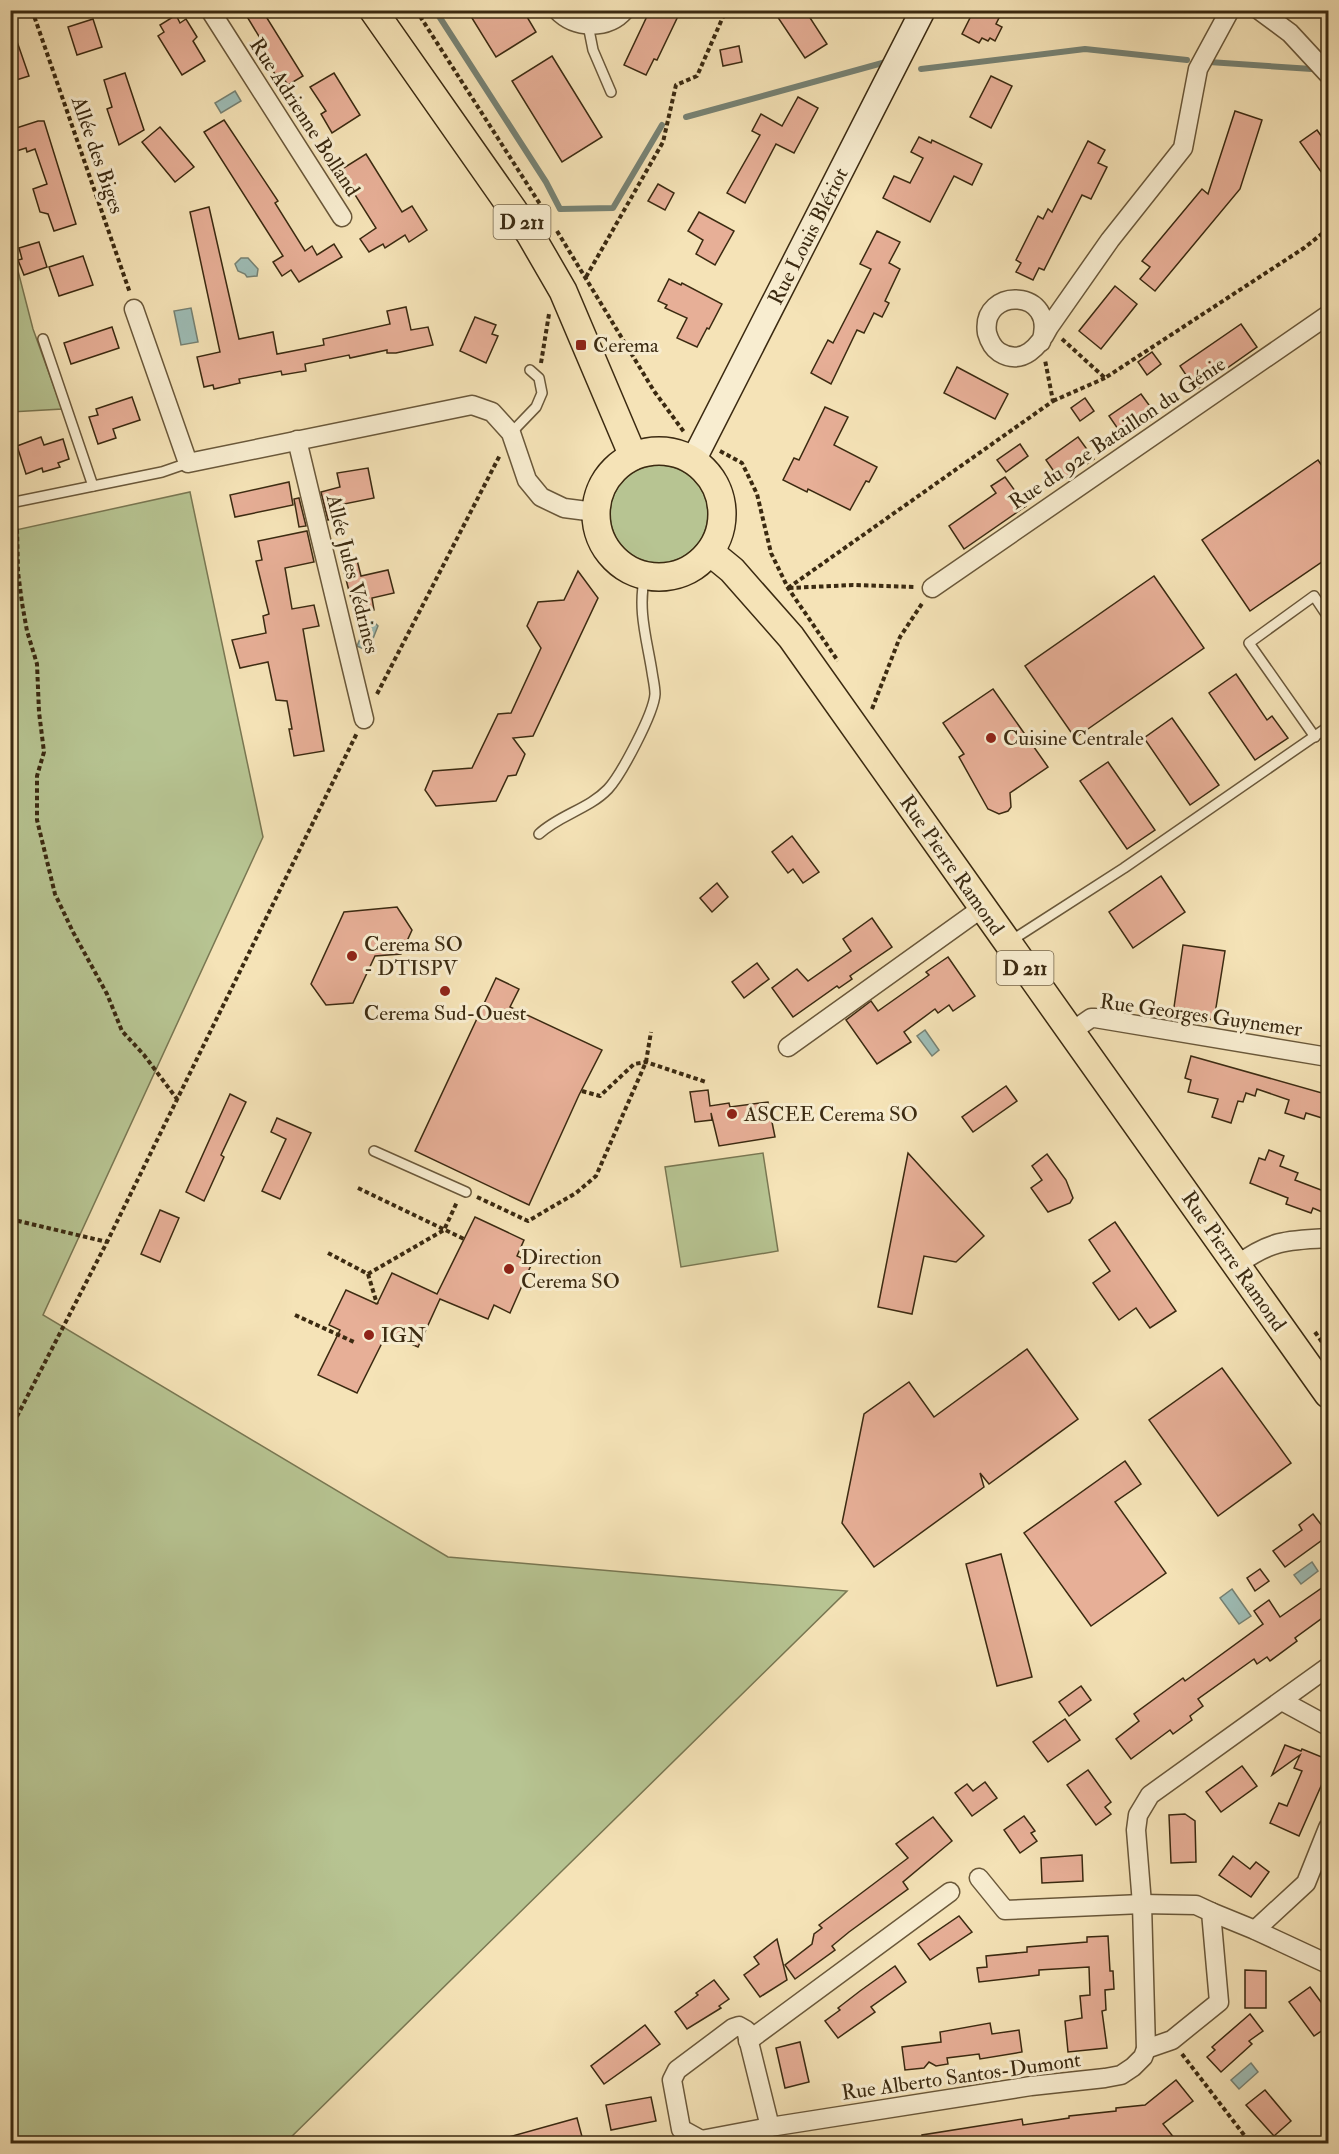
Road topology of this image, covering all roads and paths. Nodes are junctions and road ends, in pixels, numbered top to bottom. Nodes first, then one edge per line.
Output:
1 (16, 10) edge
2 (32, 10) edge
3 (210, 10) edge
4 (373, 10) edge
5 (416, 10) edge
6 (557, 10) edge
7 (625, 10) edge
8 (726, 10) edge
9 (923, 10) edge
10 (1230, 10) edge
11 (1259, 10) edge
12 (10, 14) edge
13 (588, 25) junction
14 (1329, 74) edge
15 (611, 92) dead end
16 (342, 217) dead end
17 (548, 217) dead end
18 (555, 227) dead end
19 (1329, 229) edge
20 (586, 276) junction
21 (563, 291) junction
22 (134, 309) joint
23 (1329, 315) edge
24 (1045, 334) junction
25 (43, 339) dead end
26 (530, 370) dead end
27 (539, 378) junction
28 (1105, 378) junction
29 (1053, 401) junction
30 (511, 434) junction
31 (297, 440) junction
32 (698, 451) junction
33 (633, 456) junction
34 (188, 463) junction
35 (93, 486) junction
36 (10, 503) edge
37 (10, 510) edge
38 (595, 512) junction
39 (710, 552) junction
40 (645, 576) junction
41 (788, 588) junction
42 (932, 588) junction
43 (1329, 617) edge
44 (840, 662) dead end
45 (865, 700) dead end
46 (872, 709) junction
47 (364, 718) junction
48 (879, 718) dead end
49 (1329, 728) edge
50 (1315, 737) junction
51 (539, 834) dead end
52 (982, 908) junction
53 (1008, 943) junction
54 (651, 1032) dead end
55 (1071, 1032) junction
56 (788, 1047) dead end
57 (1329, 1057) edge
58 (646, 1062) junction
59 (706, 1082) dead end
60 (582, 1091) dead end
61 (177, 1099) junction
62 (374, 1151) dead end
63 (358, 1188) dead end
64 (464, 1191) junction
65 (10, 1219) edge
66 (444, 1230) junction
67 (1329, 1238) edge
68 (464, 1239) dead end
69 (107, 1242) junction
70 (328, 1253) dead end
71 (1237, 1265) junction
72 (368, 1274) junction
73 (377, 1304) dead end
74 (295, 1315) dead end
75 (1308, 1324) dead end
76 (354, 1342) dead end
77 (1329, 1351) edge
78 (1329, 1394) edge
79 (10, 1430) edge
80 (1329, 1667) edge
81 (1282, 1701) junction
82 (1329, 1726) edge
83 (1329, 1828) edge
84 (979, 1878) dead end
85 (950, 1892) dead end
86 (1142, 1904) junction
87 (1211, 1912) junction
88 (1256, 1930) junction
89 (1329, 1964) edge
90 (1172, 2040) junction
91 (748, 2041) junction
92 (1146, 2049) junction
93 (770, 2127) junction
94 (698, 2142) edge
95 (1251, 2144) edge

1 - 12 lane
2 - 22 path, Allée des Biges
3 - 16 street, Rue Adrienne Bolland
4 - 21 main road, D 211
5 - 17 path
6 - 13 street
7 - 13 street
8 - 20 path
9 - 32 street, Rue Louis Blériot
10 - 24 street
11 - 14 street
13 - 15 lane
18 - 20 path
19 - 28 path
20 - 21 path
20 - 32 path
21 - 27 path
21 - 33 main road, D 211
22 - 34 street
23 - 42 street, Rue du 92e Bataillon du Génie
24 - 28 path
24 - 29 path
25 - 35 lane
26 - 27 lane
27 - 30 lane
28 - 29 path
29 - 41 path
30 - 31 street
30 - 38 street
30 - 47 path
31 - 34 street
31 - 47 street, Allée Jules Védrines
32 - 33 main road
32 - 39 main road
32 - 41 path
33 - 38 main road
34 - 35 lane
35 - 36 lane
37 - 61 path
38 - 40 main road
39 - 40 main road
39 - 52 main road, Rue Pierre Ramond / D 211
40 - 51 lane
41 - 42 path
41 - 44 path
42 - 46 path
43 - 50 lane
45 - 46 path
46 - 48 path
47 - 61 path
49 - 50 lane
50 - 53 lane
52 - 53 main road, Rue Pierre Ramond / D 211
52 - 56 street
53 - 55 main road, Rue Pierre Ramond / D 211
54 - 58 path
55 - 57 street, Rue Georges Guynemer
55 - 71 main road, Rue Pierre Ramond / D 211
58 - 59 path
58 - 60 path
58 - 64 path
61 - 69 path
62 - 64 lane
63 - 66 path
64 - 66 path
65 - 69 path
66 - 68 path
66 - 72 path
67 - 71 street
69 - 79 path
70 - 72 path
71 - 78 main road, Rue Pierre Ramond / D 211
72 - 73 path
74 - 76 path
75 - 77 path
80 - 81 street
81 - 82 street
81 - 86 street
83 - 88 street
84 - 86 street
85 - 91 street
86 - 87 street
86 - 92 street
87 - 88 street
87 - 90 street
88 - 89 street
90 - 92 street
90 - 95 path
91 - 93 street
91 - 94 street, Rue Alberto Santos-Dumont
92 - 93 street, Rue Alberto Santos-Dumont
93 - 94 street, Rue Alberto Santos-Dumont

